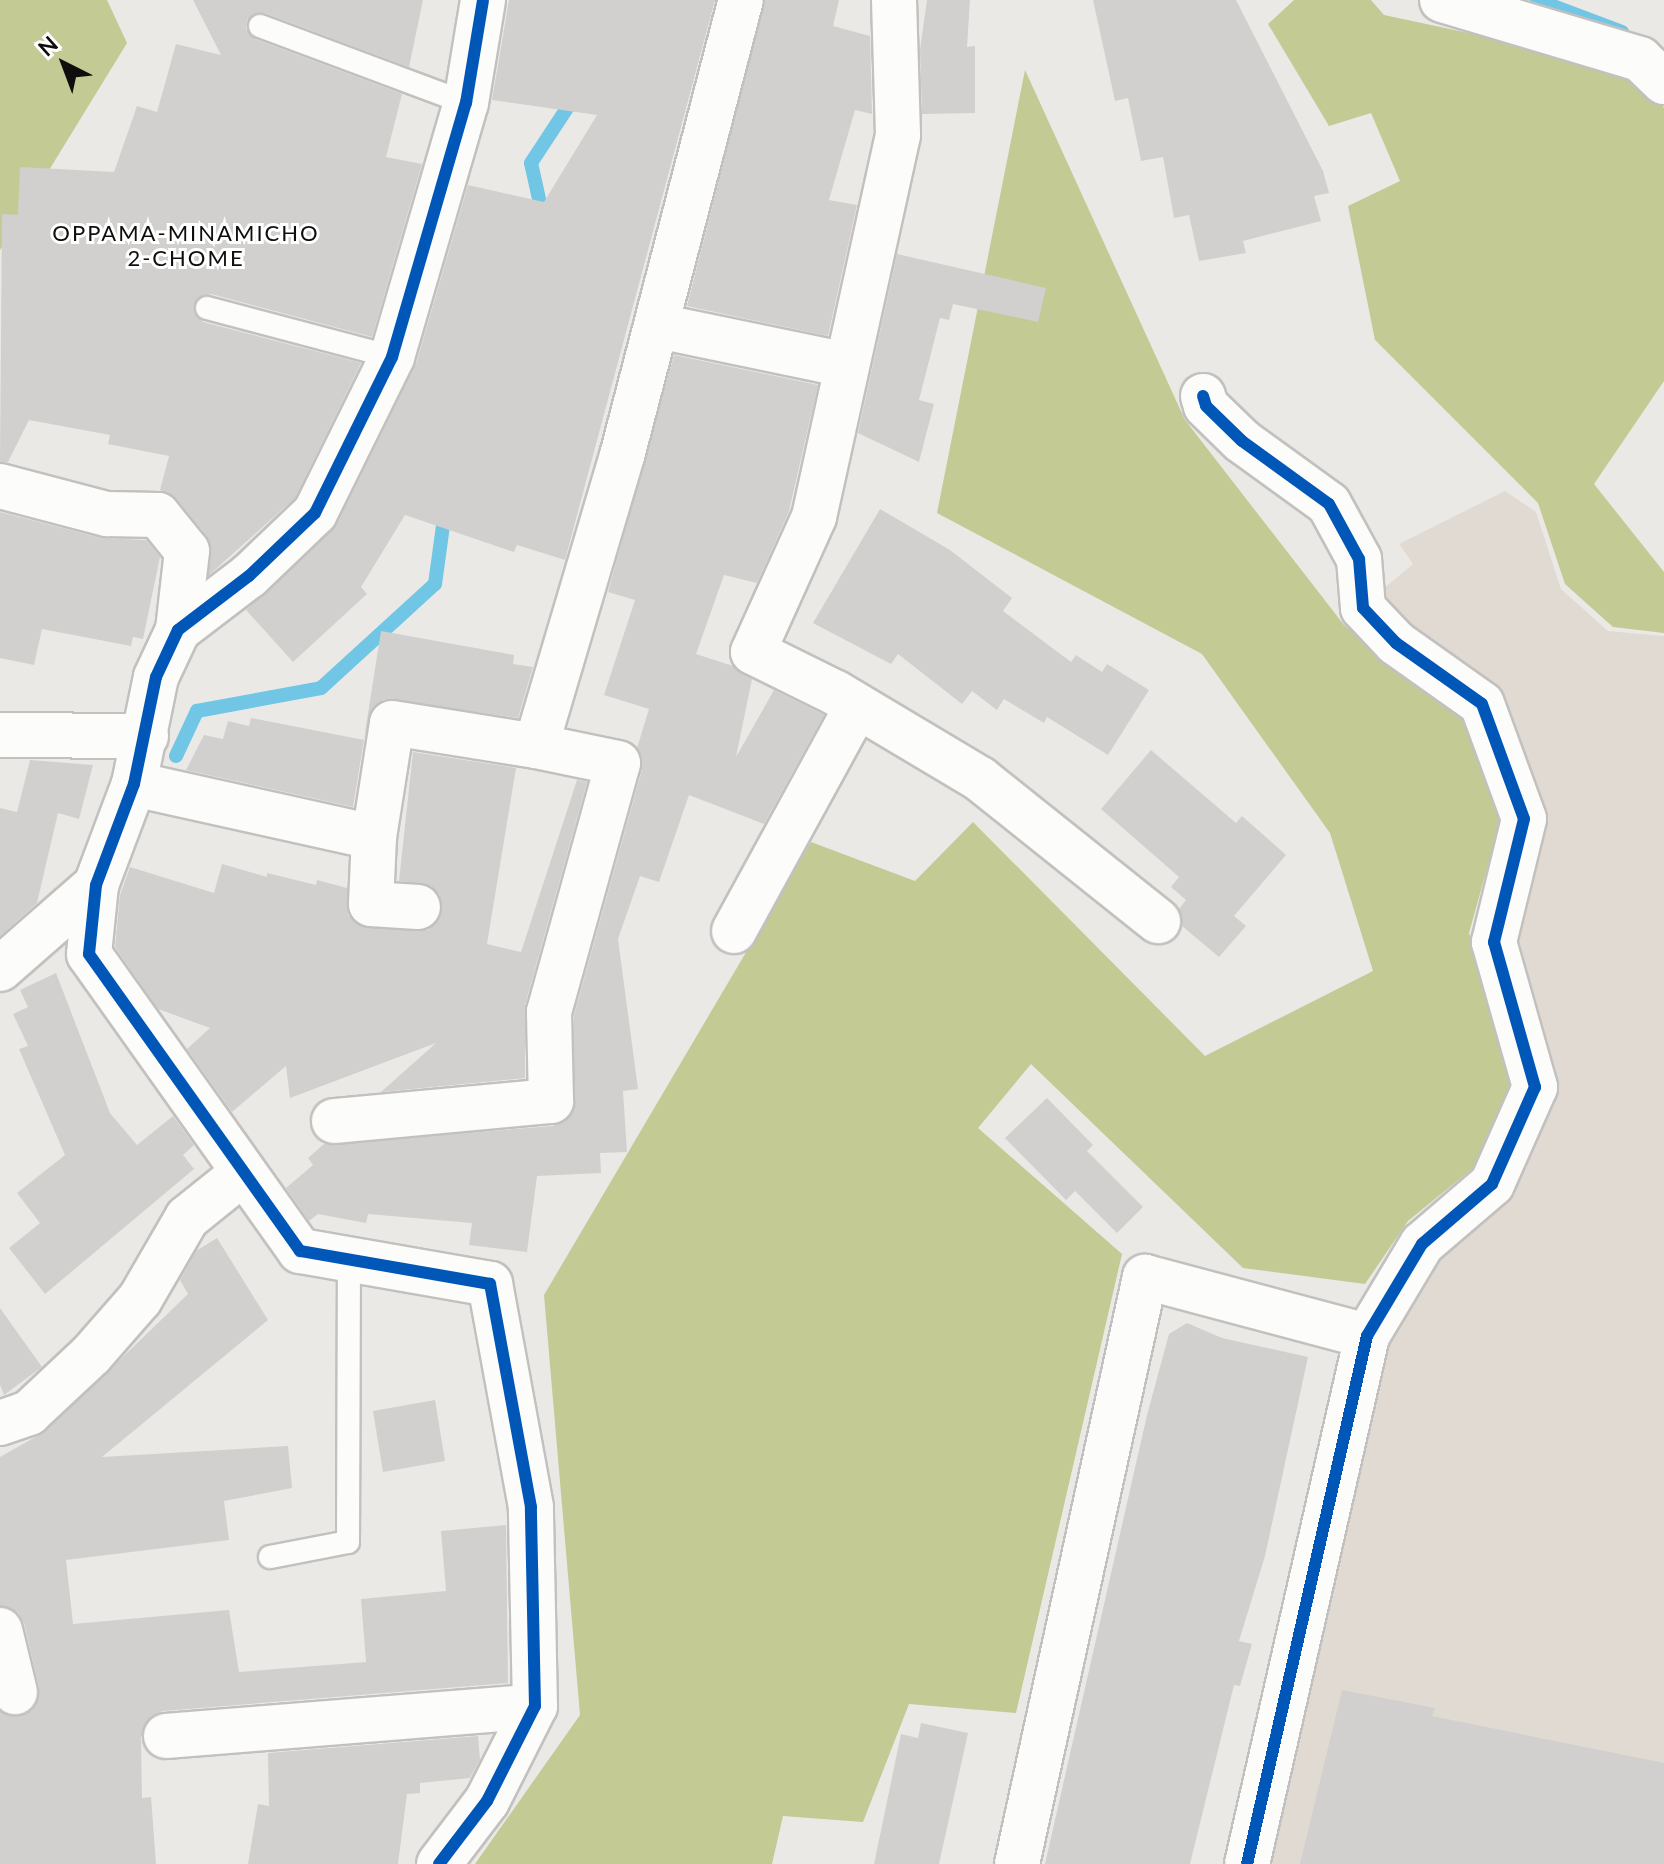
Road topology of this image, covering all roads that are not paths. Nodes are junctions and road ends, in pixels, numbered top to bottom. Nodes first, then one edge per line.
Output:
1 (483, 0) edge
2 (741, 0) edge
3 (894, 0) edge
4 (1442, 0) edge
5 (260, 26) dead end
6 (1664, 82) edge
7 (466, 103) junction
8 (207, 308) dead end
9 (658, 326) junction
10 (392, 357) junction
11 (846, 365) junction
12 (1203, 396) dead end
13 (0, 486) edge
14 (178, 630) junction
15 (856, 708) junction
16 (0, 735) edge
17 (146, 736) junction
18 (536, 746) junction
19 (134, 784) junction
20 (374, 837) junction
21 (96, 885) junction
22 (418, 907) dead end
23 (1158, 921) dead end
24 (734, 931) dead end
25 (0, 969) edge
26 (334, 1121) dead end
27 (243, 1173) junction
28 (349, 1259) junction
29 (1367, 1336) junction
30 (0, 1423) edge
31 (270, 1557) dead end
32 (0, 1630) edge
33 (15, 1692) dead end
34 (535, 1706) junction
35 (166, 1736) dead end
36 (439, 1864) edge
37 (1017, 1864) edge
38 (1247, 1864) edge

1 - 7 street
2 - 9 street
3 - 11 street
4 - 6 street
5 - 7 lane
7 - 10 street
8 - 10 lane
9 - 11 street
9 - 18 street
10 - 14 street
11 - 15 street
12 - 29 street
13 - 14 street
14 - 17 street
15 - 23 street
15 - 24 street
16 - 17 street
17 - 19 street
18 - 20 street
18 - 26 street
19 - 20 street
19 - 21 street
20 - 22 street
21 - 25 street
21 - 27 street
27 - 28 street
27 - 30 street
28 - 31 lane
28 - 34 street
29 - 37 street
29 - 38 street
32 - 33 street
34 - 35 street
34 - 36 street

